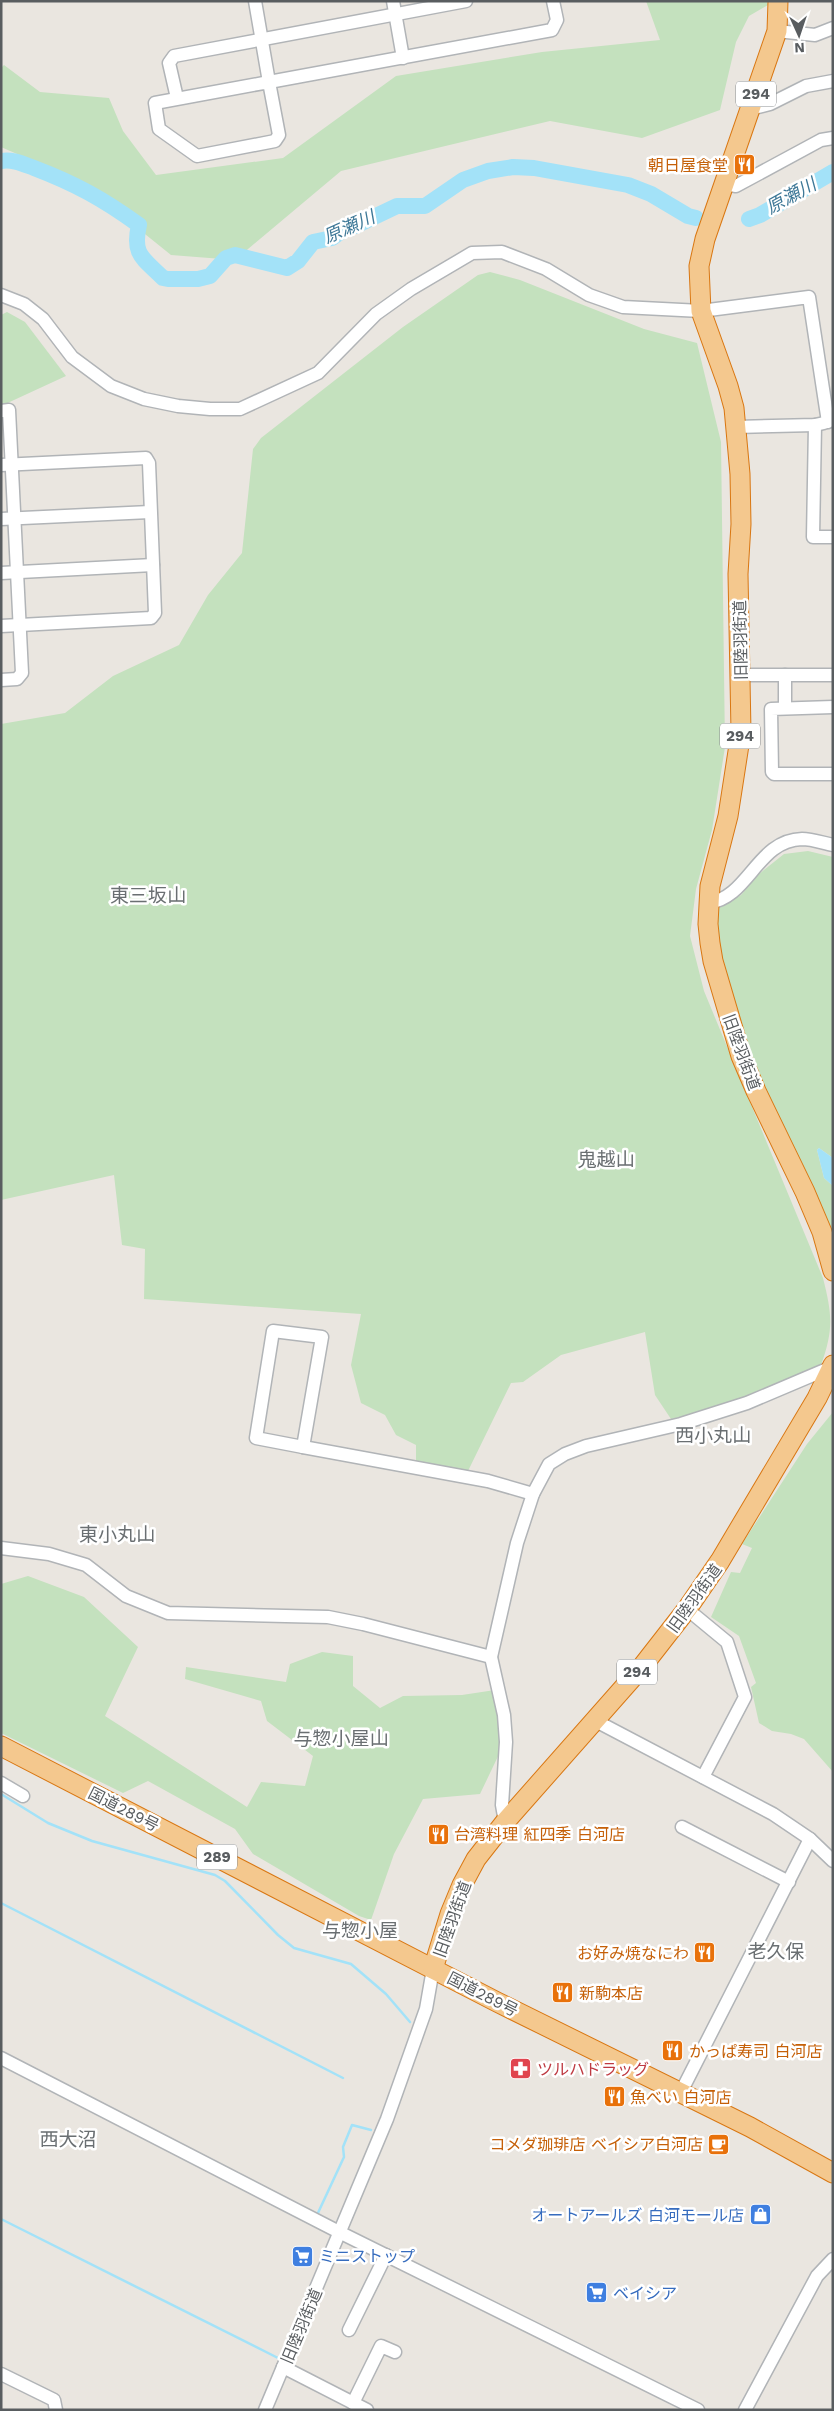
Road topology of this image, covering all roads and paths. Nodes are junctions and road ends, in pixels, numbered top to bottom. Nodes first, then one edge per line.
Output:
1 (255, 1) edge
2 (466, 1) edge
3 (553, 1) edge
4 (778, 1) edge
5 (395, 8) edge
6 (833, 28) edge
7 (777, 31) junction
8 (261, 40) junction
9 (402, 58) junction
10 (833, 81) edge
11 (268, 82) junction
12 (177, 98) junction
13 (750, 109) junction
14 (833, 138) edge
15 (724, 184) junction
16 (1, 295) edge
17 (701, 311) junction
18 (1, 411) edge
19 (830, 421) edge
20 (815, 425) junction
21 (736, 427) junction
22 (7, 464) edge
23 (150, 512) junction
24 (1, 519) edge
25 (15, 519) junction
26 (833, 537) edge
27 (153, 565) junction
28 (18, 572) junction
29 (1, 573) edge
30 (20, 625) junction
31 (1, 626) edge
32 (741, 675) junction
33 (785, 675) junction
34 (833, 676) edge
35 (1, 680) edge
36 (785, 707) junction
37 (833, 707) edge
38 (833, 774) edge
39 (833, 846) edge
40 (708, 903) junction
41 (833, 1271) edge
42 (832, 1366) edge
43 (303, 1447) junction
44 (533, 1494) junction
45 (1, 1548) edge
46 (686, 1609) junction
47 (491, 1657) junction
48 (594, 1720) junction
49 (1, 1746) edge
50 (703, 1777) junction
51 (1, 1783) edge
52 (23, 1796) dead end
53 (505, 1822) junction
54 (682, 1827) dead end
55 (810, 1839) junction
56 (833, 1861) edge
57 (788, 1882) junction
58 (434, 1968) junction
59 (1, 2058) edge
60 (680, 2094) junction
61 (833, 2173) edge
62 (341, 2233) junction
63 (386, 2256) junction
64 (833, 2259) edge
65 (349, 2330) dead end
66 (395, 2352) dead end
67 (283, 2367) junction
68 (1, 2374) edge
69 (353, 2402) junction
70 (56, 2410) edge
71 (265, 2410) edge
72 (367, 2410) edge
73 (698, 2410) edge
74 (745, 2410) edge

1 - 8 street
2 - 5 street
3 - 9 street
4 - 7 highway, 旧陸羽街道 / 294
5 - 8 street
5 - 9 street
6 - 7 street
7 - 13 highway, 旧陸羽街道 / 294
8 - 11 street
8 - 12 street
9 - 11 street
10 - 13 street
11 - 12 street
11 - 12 street
13 - 15 highway, 旧陸羽街道 / 294
14 - 15 street
15 - 17 highway, 旧陸羽街道 / 294
16 - 17 street
17 - 19 street
17 - 21 highway, 旧陸羽街道 / 294
18 - 22 street
19 - 20 street
20 - 21 street
20 - 26 street
21 - 32 highway, 旧陸羽街道 / 294
22 - 23 street
22 - 25 street
23 - 25 street
23 - 27 street
24 - 25 street
25 - 28 street
27 - 28 street
27 - 30 street
28 - 29 street
28 - 30 street
30 - 31 street
30 - 35 street
32 - 33 street
32 - 40 highway, 旧陸羽街道 / 294
33 - 34 street
33 - 36 street
36 - 37 street
36 - 38 street
39 - 40 street
40 - 41 highway, 旧陸羽街道 / 294
42 - 44 street
42 - 46 highway, 旧陸羽街道 / 294
43 - 43 street
43 - 44 street
44 - 47 street
45 - 47 street
46 - 48 highway, 旧陸羽街道 / 294
46 - 50 street
47 - 53 street
48 - 50 street
48 - 53 highway, 旧陸羽街道 / 294
49 - 58 highway, 国道289号 / 289
50 - 55 street
51 - 52 street
53 - 58 highway, 旧陸羽街道 / 294
54 - 57 street
55 - 56 street
55 - 57 street
57 - 60 street
58 - 60 highway, 国道289号 / 289
58 - 62 street, 旧陸羽街道
59 - 62 street
60 - 61 highway, 国道289号 / 289
62 - 63 street
62 - 67 street, 旧陸羽街道
63 - 65 street
63 - 73 street
64 - 74 street
66 - 69 street
67 - 69 street
67 - 71 street, 旧陸羽街道
68 - 70 street
69 - 72 street

